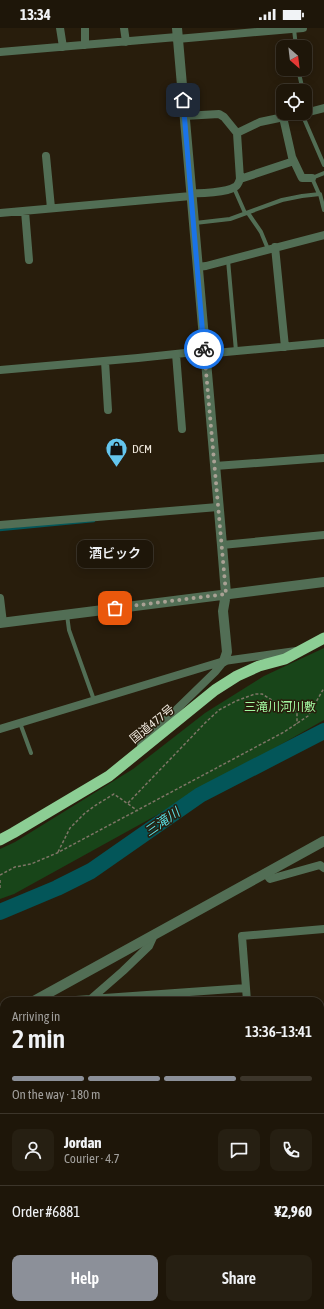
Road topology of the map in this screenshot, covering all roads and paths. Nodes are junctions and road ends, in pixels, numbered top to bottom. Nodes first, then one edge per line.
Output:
1 (60, 28) edge
2 (85, 28) edge
3 (124, 28) edge
4 (303, 28) edge
5 (284, 29) edge
6 (294, 29) edge
7 (177, 35) edge
8 (295, 40) edge
9 (126, 42) junction
10 (85, 45) junction
11 (63, 47) junction
12 (0, 52) edge
13 (324, 108) edge
14 (312, 111) edge
15 (184, 116) junction
16 (276, 118) edge
17 (283, 120) edge
18 (307, 120) edge
19 (237, 133) junction
20 (46, 156) dead end
21 (294, 160) junction
22 (324, 165) edge
23 (324, 173) edge
24 (312, 178) junction
25 (240, 180) junction
26 (234, 188) junction
27 (319, 194) junction
28 (191, 195) junction
29 (51, 208) junction
30 (324, 210) edge
31 (25, 211) junction
32 (0, 213) edge
33 (247, 213) junction
34 (193, 223) junction
35 (324, 235) edge
36 (272, 248) junction
37 (29, 260) dead end
38 (228, 260) junction
39 (197, 267) junction
40 (324, 343) edge
41 (285, 347) junction
42 (236, 351) junction
43 (204, 352) junction
44 (176, 354) junction
45 (105, 361) junction
46 (0, 370) edge
47 (108, 410) dead end
48 (182, 428) dead end
49 (324, 458) edge
50 (215, 466) junction
51 (218, 507) junction
52 (0, 525) edge
53 (324, 535) edge
54 (222, 544) junction
55 (324, 582) edge
56 (226, 594) junction
57 (0, 598) edge
58 (67, 614) junction
59 (2, 623) edge
60 (324, 638) edge
61 (301, 650) junction
62 (224, 661) junction
63 (324, 688) edge
64 (94, 700) junction
65 (315, 704) junction
66 (294, 709) junction
67 (20, 723) junction
68 (297, 724) junction
69 (0, 729) edge
70 (31, 753) dead end
71 (109, 776) junction
72 (128, 803) junction
73 (138, 811) junction
74 (0, 840) edge
75 (324, 841) edge
76 (57, 853) junction
77 (324, 868) edge
78 (265, 873) junction
79 (0, 875) edge
80 (0, 880) edge
81 (0, 888) edge
82 (324, 929) edge
83 (154, 935) junction
84 (246, 988) junction
85 (41, 997) edge
86 (93, 997) edge
87 (163, 997) edge
88 (247, 997) edge

1 - 11 street
2 - 10 street
3 - 9 street
4 - 6 street
5 - 6 street
5 - 7 street
6 - 8 lane
7 - 9 street
7 - 15 street
9 - 10 street
10 - 11 street
11 - 12 street
13 - 14 street
15 - 19 street
15 - 28 street
16 - 19 street
17 - 21 street
18 - 22 lane
19 - 25 street
20 - 29 street
21 - 24 street
21 - 25 street
23 - 24 lane
24 - 27 lane
25 - 26 street
26 - 28 street
26 - 33 lane
27 - 30 lane
27 - 33 lane
28 - 29 street
28 - 34 street
29 - 31 street
31 - 32 street
31 - 37 street
33 - 34 lane
33 - 36 lane
34 - 39 street
35 - 36 street
36 - 38 street
36 - 41 street
38 - 39 street
38 - 42 lane
39 - 43 street
40 - 41 street
41 - 42 street
42 - 43 street
43 - 44 street
43 - 50 street
44 - 45 street
44 - 48 street
45 - 46 street
45 - 47 street
49 - 50 street
50 - 51 street
51 - 52 street
51 - 54 street
53 - 54 street
54 - 56 street
55 - 56 street
56 - 58 street
56 - 62 street
57 - 59 street
58 - 59 street
58 - 64 lane
60 - 61 highway, 国道477号
61 - 62 street
61 - 71 highway, 国道477号
62 - 64 street
62 - 71 street
63 - 65 path
64 - 67 street
65 - 66 path
65 - 68 path
66 - 68 path
66 - 72 path
67 - 69 street
67 - 70 lane
68 - 73 path
71 - 74 highway, 国道477号
72 - 73 path
72 - 76 path
73 - 76 path
75 - 78 street
76 - 79 path
77 - 78 street
78 - 83 street
80 - 81 path
82 - 84 street
83 - 85 street
83 - 86 street
84 - 87 street
84 - 88 street

